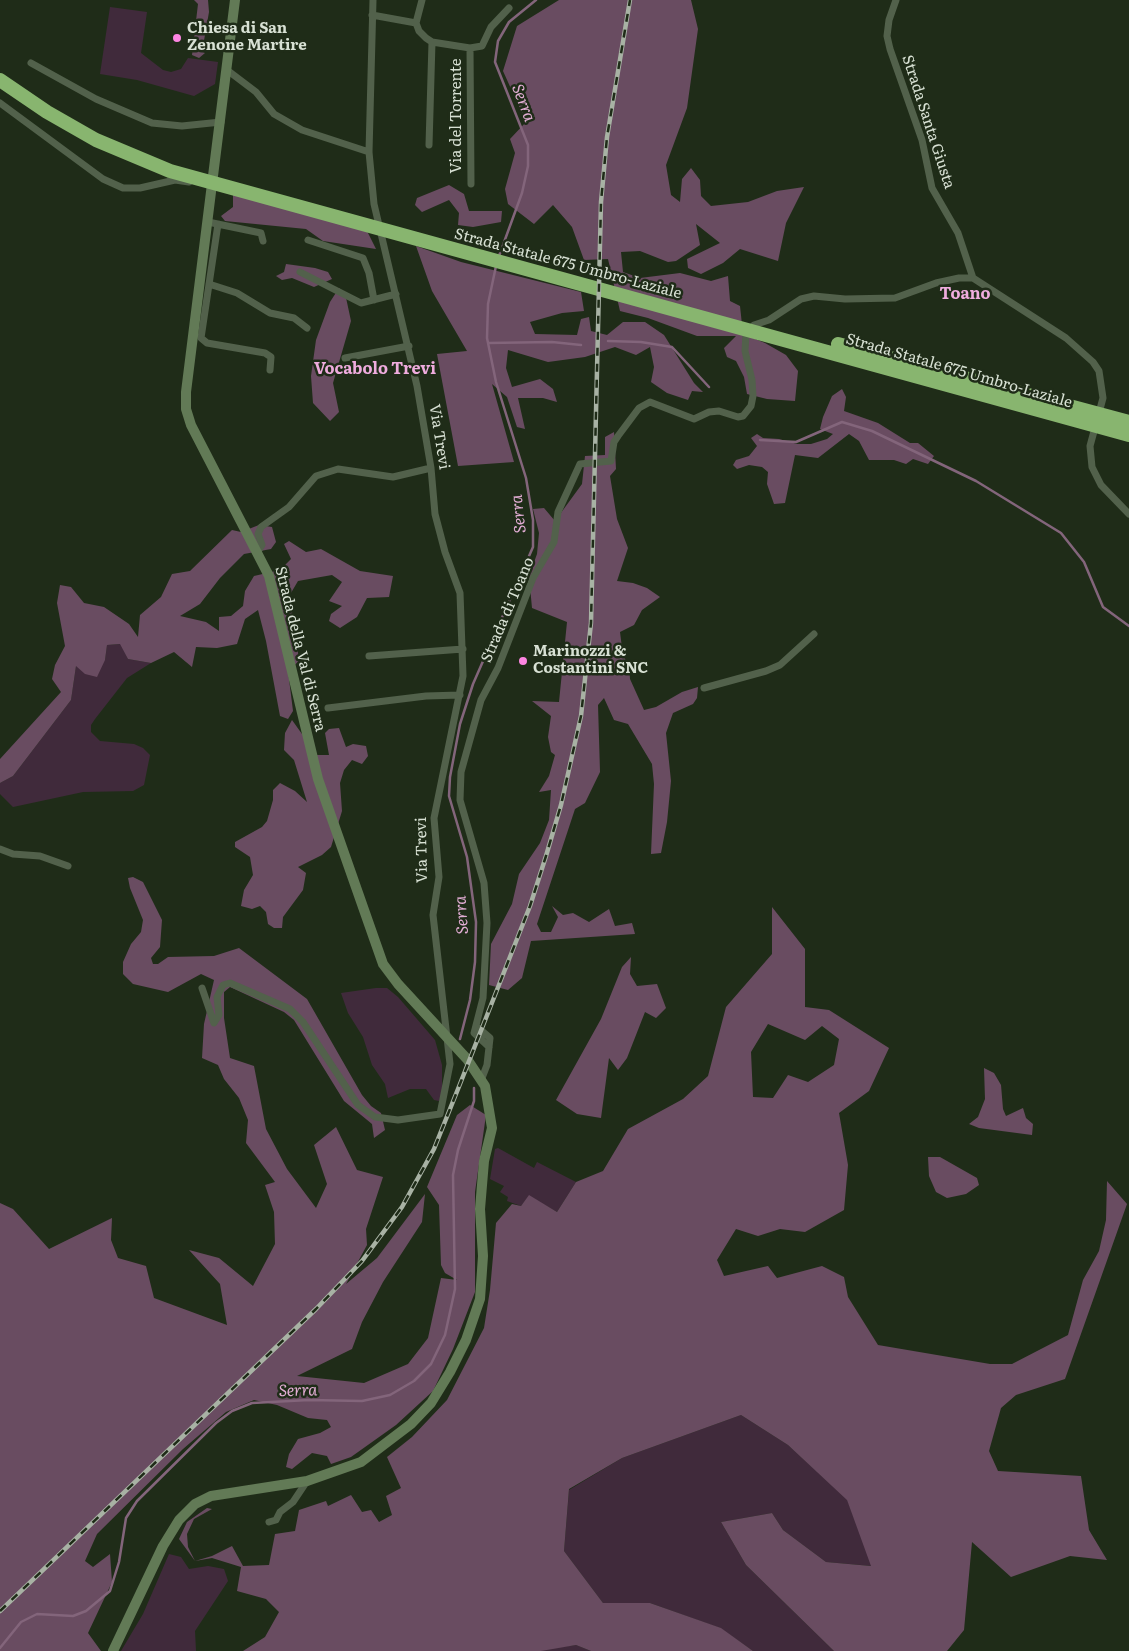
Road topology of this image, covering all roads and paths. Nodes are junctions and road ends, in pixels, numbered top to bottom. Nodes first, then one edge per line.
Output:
1 (235, 0) edge
2 (373, 0) edge
3 (422, 0) edge
4 (896, 0) edge
5 (509, 8) dead end
6 (372, 15) junction
7 (416, 23) junction
8 (432, 42) junction
9 (470, 48) junction
10 (31, 63) dead end
11 (227, 70) junction
12 (0, 74) edge
13 (0, 80) edge
14 (14, 88) junction
15 (0, 103) edge
16 (220, 122) junction
17 (429, 145) dead end
18 (369, 152) junction
19 (471, 184) dead end
20 (212, 187) junction
21 (213, 223) junction
22 (308, 240) dead end
23 (263, 241) dead end
24 (300, 272) dead end
25 (973, 278) junction
26 (209, 284) junction
27 (396, 294) junction
28 (374, 300) junction
29 (307, 328) dead end
30 (780, 333) junction
31 (409, 346) junction
32 (345, 358) dead end
33 (270, 370) dead end
34 (1129, 422) edge
35 (1129, 435) edge
36 (431, 468) junction
37 (1129, 514) edge
38 (257, 553) junction
39 (814, 634) dead end
40 (463, 649) junction
41 (369, 656) dead end
42 (704, 688) dead end
43 (460, 695) junction
44 (328, 708) dead end
45 (0, 849) edge
46 (68, 866) dead end
47 (202, 988) dead end
48 (448, 1037) junction
49 (482, 1078) junction
50 (307, 1481) junction
51 (269, 1522) dead end
52 (113, 1651) edge

1 - 11 street, Strada della Val di Serra
2 - 6 street, Via Trevi
3 - 7 street
4 - 25 street, Strada Santa Giusta
5 - 9 street, Via del Torrente
6 - 7 street
6 - 18 street, Via Trevi
7 - 8 street
8 - 9 street, Via del Torrente
8 - 17 street, Via del Torrente
9 - 19 street, Via del Torrente
10 - 16 street
11 - 16 street, Strada della Val di Serra
11 - 18 street
12 - 14 highway
13 - 14 highway, Strada Statale 675 Umbro-Laziale
14 - 30 highway, Strada Statale 675 Umbro-Laziale
15 - 20 street
16 - 20 street, Strada della Val di Serra
18 - 27 street, Via Trevi
20 - 21 street, Strada della Val di Serra
21 - 23 street
21 - 26 street, Strada della Val di Serra
21 - 38 street, Strada della Val di Serra
22 - 28 street
24 - 28 street
25 - 37 street
25 - 49 street, Strada di Toano
26 - 29 street
26 - 33 street, Strada della Val di Serra
27 - 28 street
27 - 31 street, Via Trevi
30 - 34 highway, Strada Statale 675 Umbro-Laziale
30 - 35 highway, Strada Statale 675 Umbro-Laziale
31 - 32 street
31 - 36 street, Via Trevi
36 - 38 street
36 - 40 street, Via Trevi
38 - 48 street, Strada della Val di Serra
39 - 42 street
40 - 41 street
40 - 43 street, Via Trevi
43 - 44 street
43 - 48 street, Via Trevi
45 - 46 street
47 - 48 street
48 - 49 street, Strada della Val di Serra
49 - 50 street, Strada della Val di Serra
50 - 51 street
50 - 52 street, Strada della Val di Serra

